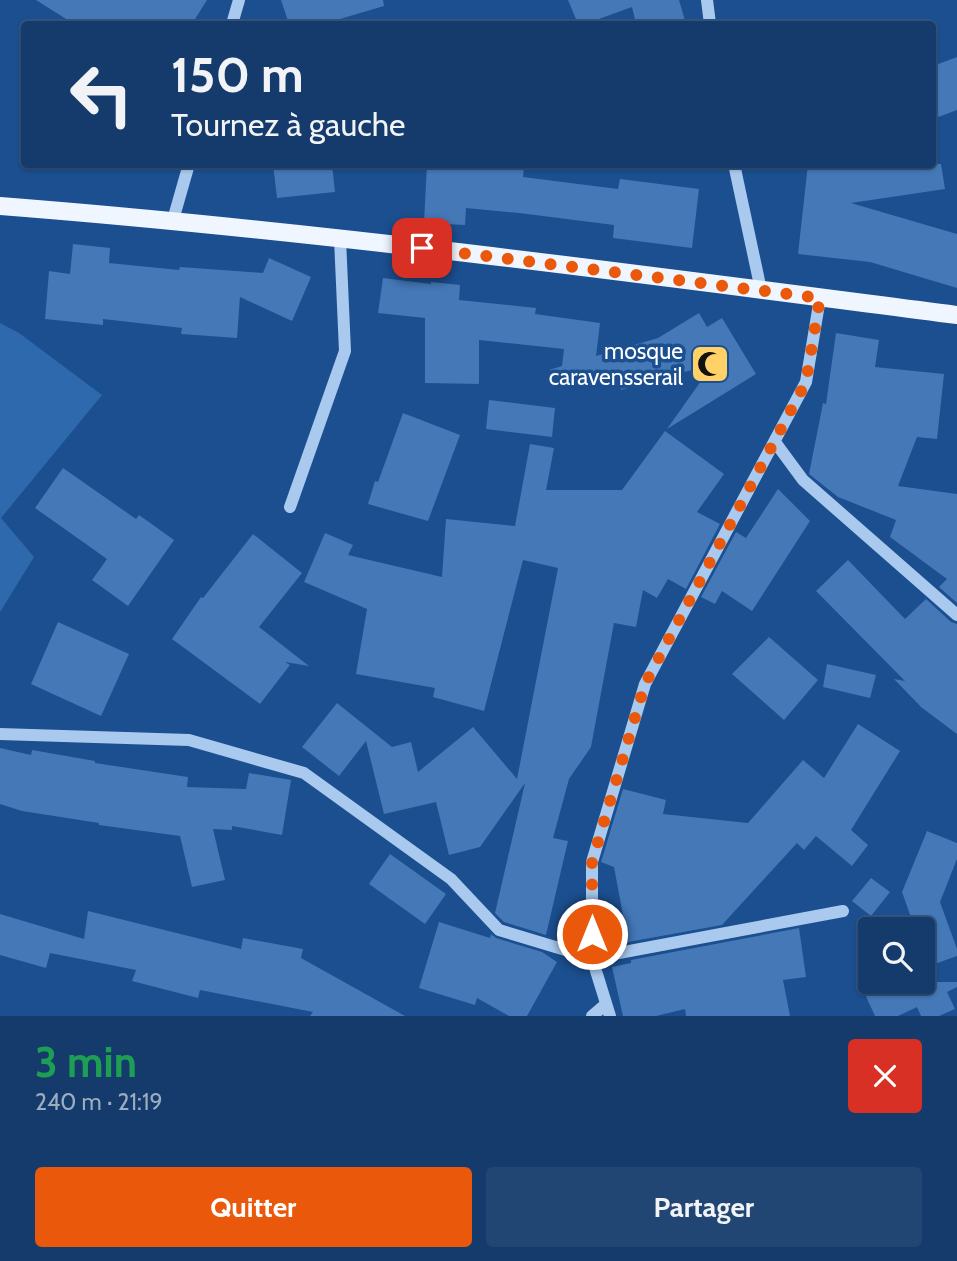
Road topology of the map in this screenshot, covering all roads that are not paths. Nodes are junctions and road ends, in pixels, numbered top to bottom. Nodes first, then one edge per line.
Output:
1 (239, 0) edge
2 (707, 0) edge
3 (233, 21) edge
4 (710, 21) edge
5 (188, 168) edge
6 (735, 168) edge
7 (0, 205) edge
8 (173, 219) junction
9 (340, 239) junction
10 (761, 290) junction
11 (820, 298) junction
12 (957, 316) edge
13 (775, 442) junction
14 (290, 507) dead end
15 (957, 615) edge
16 (0, 734) edge
17 (843, 912) dead end
18 (592, 958) junction
19 (608, 1010) edge
20 (592, 1016) edge

1 - 3 street
2 - 4 street
5 - 8 street
6 - 10 street
7 - 8 main road
8 - 9 main road
9 - 10 main road
9 - 14 street
10 - 11 main road
11 - 12 main road
11 - 13 street
13 - 15 street
13 - 18 street
16 - 18 street
17 - 18 street
18 - 19 street
19 - 20 street

